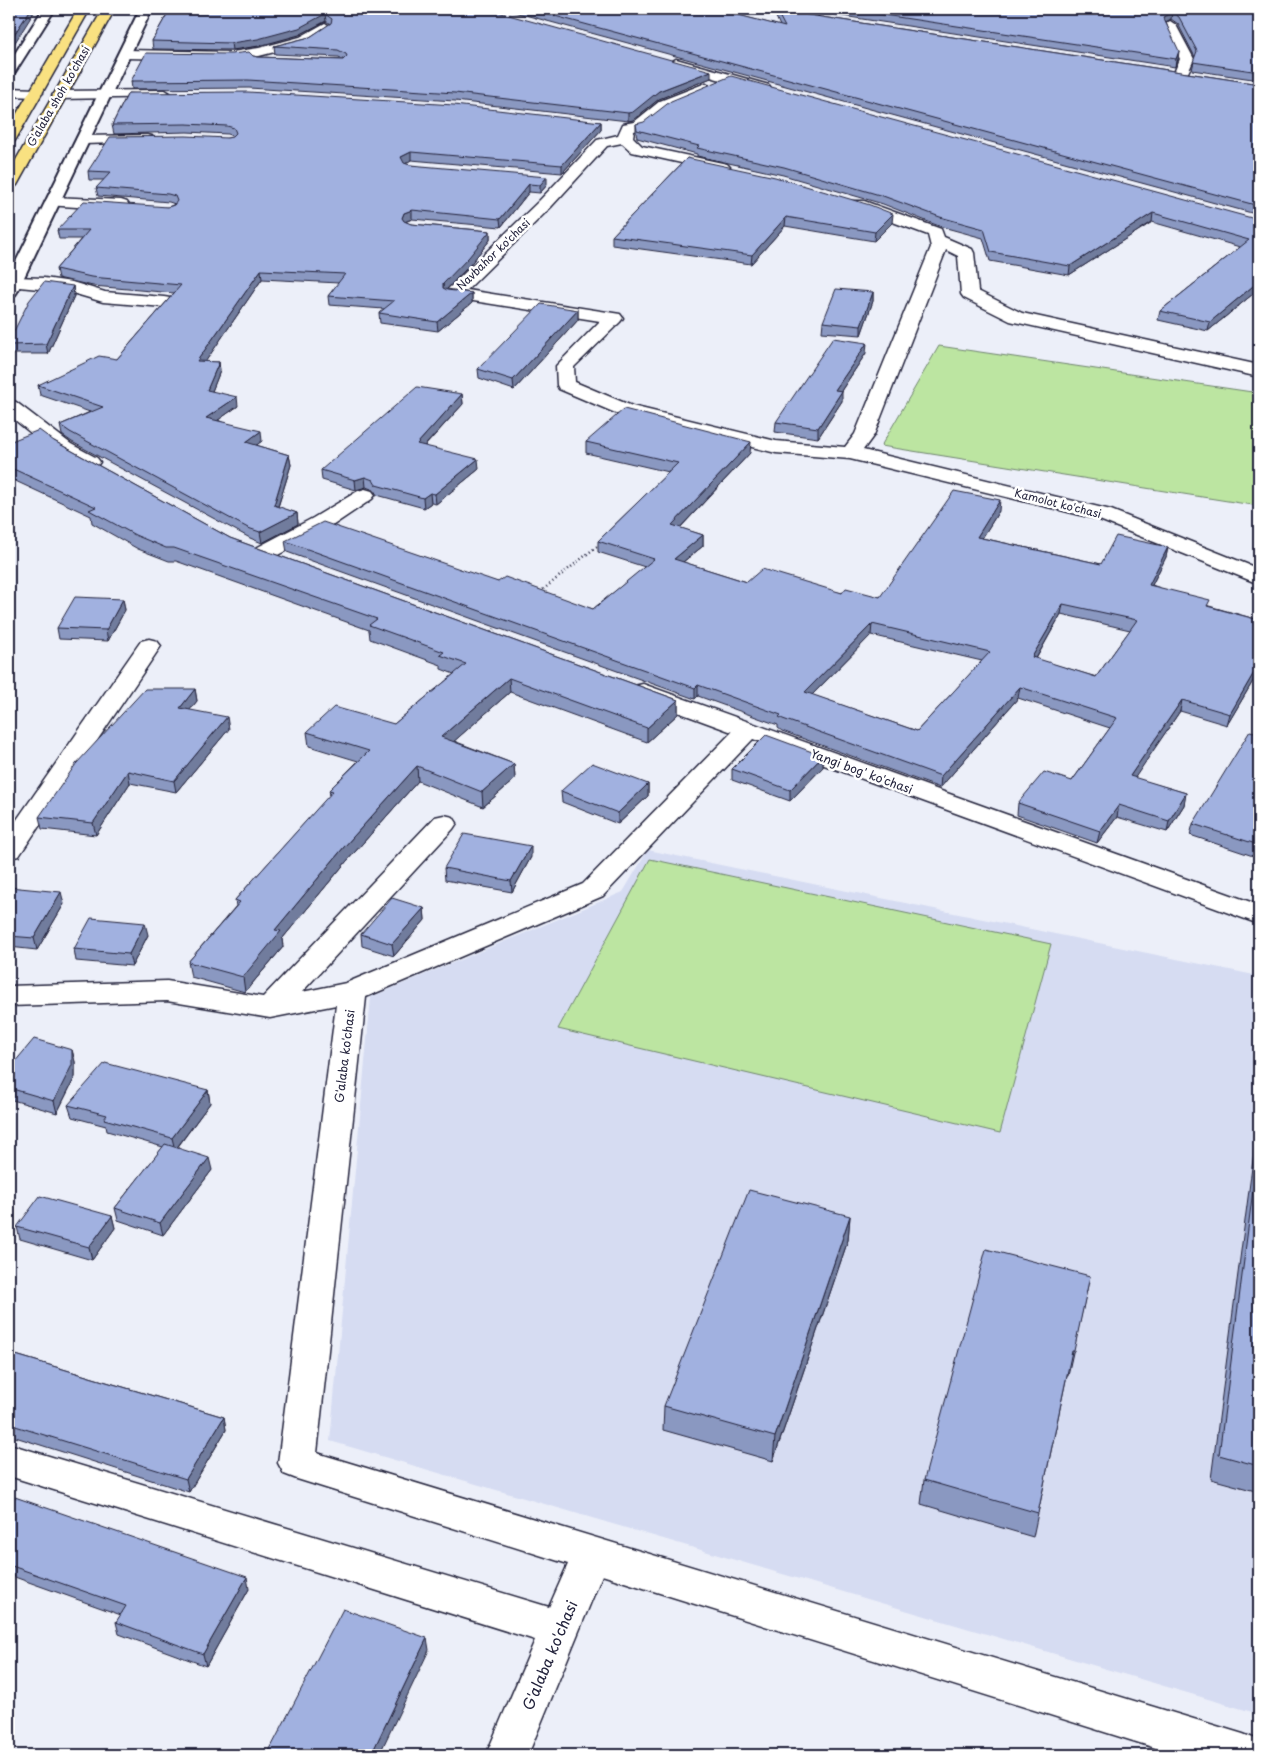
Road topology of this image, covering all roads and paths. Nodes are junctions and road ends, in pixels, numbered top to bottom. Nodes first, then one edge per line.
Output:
1 (49, 9) edge
2 (84, 9) edge
3 (109, 9) edge
4 (146, 9) edge
5 (763, 9) edge
6 (823, 18) edge
7 (1170, 25) edge
8 (325, 27) edge
9 (125, 54) junction
10 (232, 56) junction
11 (279, 60) edge
12 (664, 60) edge
13 (9, 72) edge
14 (1197, 77) edge
15 (730, 78) junction
16 (9, 92) edge
17 (778, 92) edge
18 (36, 93) junction
19 (106, 94) junction
20 (182, 94) edge
21 (59, 95) junction
22 (624, 130) junction
23 (159, 138) edge
24 (9, 139) edge
25 (83, 140) junction
26 (740, 172) edge
27 (548, 178) edge
28 (567, 180) junction
29 (9, 185) edge
30 (840, 199) edge
31 (53, 202) junction
32 (140, 207) edge
33 (936, 236) junction
34 (11, 287) edge
35 (164, 302) edge
36 (1259, 371) edge
37 (9, 406) edge
38 (850, 453) junction
39 (106, 471) edge
40 (365, 495) dead end
41 (606, 539) edge
42 (241, 545) edge
43 (264, 553) junction
44 (292, 563) edge
45 (1259, 577) edge
46 (540, 593) edge
47 (503, 623) edge
48 (488, 635) edge
49 (149, 646) dead end
50 (618, 682) edge
51 (748, 730) junction
52 (444, 823) dead end
53 (9, 850) edge
54 (1259, 915) edge
55 (352, 992) junction
56 (9, 996) edge
57 (270, 1008) junction
58 (9, 1460) edge
59 (591, 1554) junction
60 (560, 1629) junction
61 (507, 1755) edge
62 (1244, 1755) edge

1 - 13 lane
2 - 18 main road, G'alaba shoh ko'chasi
3 - 21 main road, G'alaba shoh ko'chasi
4 - 9 lane
5 - 6 street
7 - 14 street
8 - 10 street
9 - 10 street
9 - 19 lane
10 - 11 street
12 - 15 street
15 - 17 street
15 - 22 street, Navbahor ko'chasi
16 - 18 street
18 - 24 main road, G'alaba shoh ko'chasi
19 - 20 street
19 - 21 street
19 - 25 lane
21 - 29 main road, G'alaba shoh ko'chasi
22 - 26 street
22 - 28 street, Navbahor ko'chasi
23 - 25 street
25 - 31 lane
27 - 28 street
28 - 38 street, Navbahor ko'chasi
30 - 33 street
31 - 32 street
31 - 34 lane
33 - 36 street
33 - 38 street
34 - 35 street
37 - 39 street
38 - 45 street, Kamolot ko'chasi
40 - 43 street
41 - 46 path
42 - 43 street
43 - 44 street
47 - 48 path
49 - 53 street
50 - 51 street, Yangi bog' ko'chasi
51 - 54 street, Yangi bog' ko'chasi
51 - 55 street
52 - 57 street
55 - 57 street, G'alaba ko'chasi
55 - 59 street, G'alaba ko'chasi
56 - 57 street, G'alaba ko'chasi
58 - 60 street
59 - 60 street, G'alaba ko'chasi
59 - 62 street
60 - 61 street, G'alaba ko'chasi

